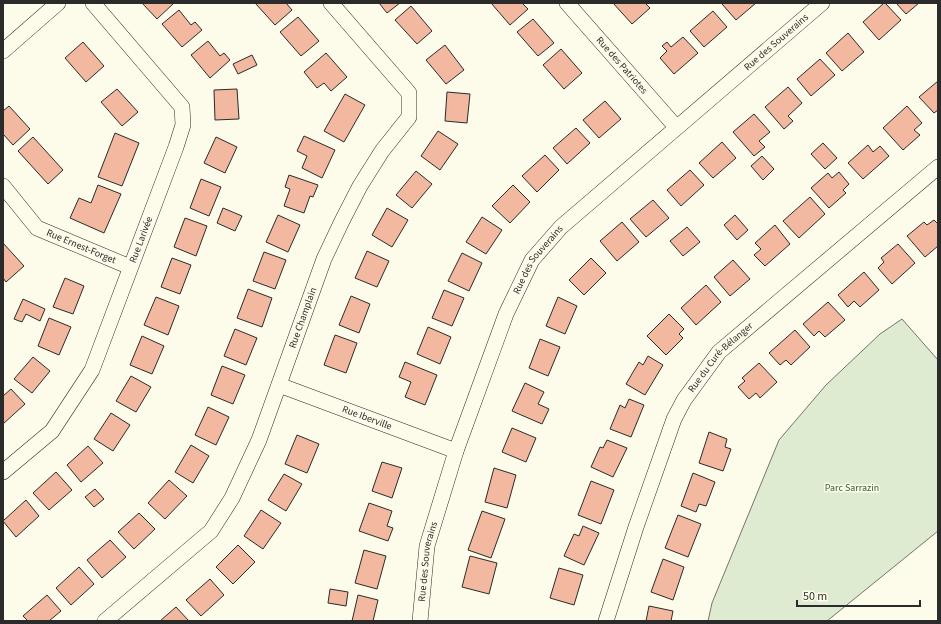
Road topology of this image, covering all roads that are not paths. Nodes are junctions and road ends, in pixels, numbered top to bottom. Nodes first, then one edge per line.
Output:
1 (58, 3) edge
2 (94, 3) edge
3 (331, 3) edge
4 (567, 3) edge
5 (814, 6) edge
6 (3, 51) edge
7 (676, 127) junction
8 (938, 167) edge
9 (3, 186) edge
10 (130, 267) junction
11 (279, 385) junction
12 (456, 451) junction
13 (3, 472) edge
14 (105, 621) edge
15 (423, 621) edge
16 (606, 621) edge

1 - 6 street
2 - 10 street, Rue Larivée
3 - 11 street, Rue Champlain
4 - 7 street, Rue des Patriotes
5 - 7 street, Rue des Souverains
7 - 12 street, Rue des Souverains
8 - 16 street, Rue du Curé-Bélanger
9 - 10 street, Rue Ernest-Forget
10 - 13 street, Rue Larivée
11 - 12 street, Rue Iberville
11 - 14 street, Rue Champlain
12 - 15 street, Rue des Souverains

